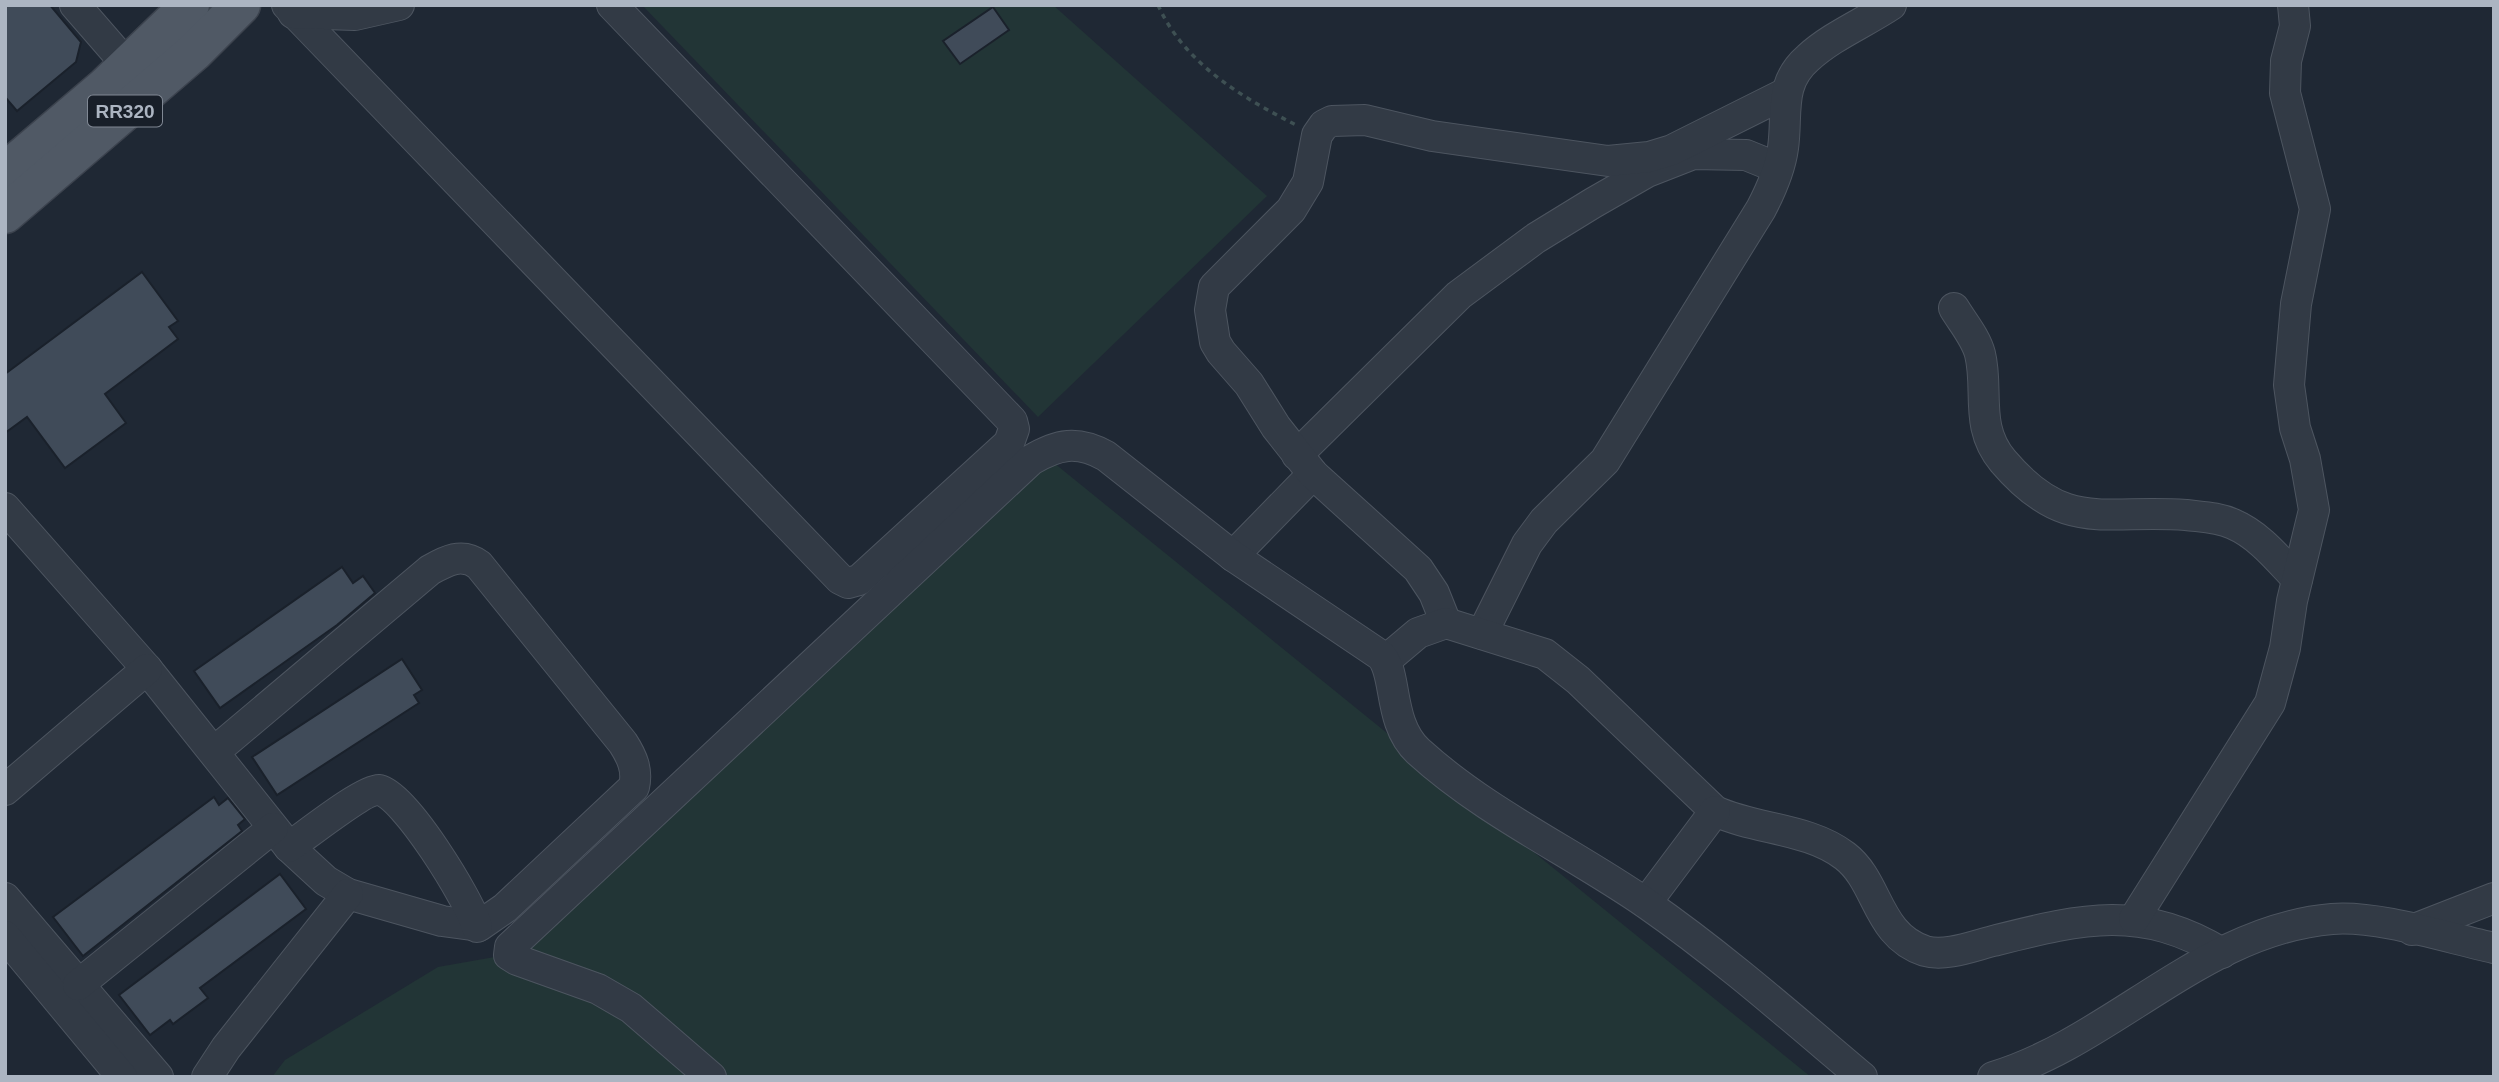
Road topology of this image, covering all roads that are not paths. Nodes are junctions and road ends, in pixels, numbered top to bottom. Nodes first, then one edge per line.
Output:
1 (75, 5) edge
2 (190, 5) edge
3 (241, 5) edge
4 (399, 5) edge
5 (612, 5) edge
6 (1891, 5) edge
7 (2294, 5) edge
8 (290, 9) edge
9 (128, 66) junction
10 (1786, 93) junction
11 (10, 158) edge
12 (1778, 168) junction
13 (5, 214) edge
14 (1954, 308) dead end
15 (1305, 465) junction
16 (9, 521) edge
17 (1233, 556) junction
18 (2297, 579) junction
19 (1446, 623) junction
20 (1482, 634) junction
21 (1386, 660) junction
22 (148, 669) junction
23 (214, 752) junction
24 (5, 790) edge
25 (1715, 811) junction
26 (281, 838) junction
27 (348, 894) junction
28 (5, 898) edge
29 (2494, 898) edge
30 (1646, 903) junction
31 (2134, 919) junction
32 (477, 927) junction
33 (2412, 930) junction
34 (5, 936) edge
35 (2494, 948) edge
36 (2222, 953) junction
37 (78, 985) junction
38 (122, 1077) edge
39 (158, 1077) edge
40 (207, 1077) edge
41 (711, 1077) edge
42 (1862, 1077) edge
43 (1993, 1077) edge

1 - 9 street
2 - 9 main road, RR320
3 - 13 main road, RR320
4 - 8 street
5 - 8 street
6 - 10 street
7 - 18 street
9 - 11 main road, RR320
10 - 12 street
10 - 15 street
12 - 15 street
12 - 20 street
14 - 18 street
15 - 17 street
15 - 19 street
16 - 22 street
17 - 21 street
17 - 41 street
18 - 31 street
19 - 20 street
19 - 21 street
20 - 25 street
21 - 30 street
22 - 23 street
22 - 24 street
23 - 26 street
23 - 32 street
25 - 30 street
25 - 31 street
26 - 27 street
26 - 32 street
26 - 37 street
27 - 32 street
27 - 40 street
28 - 37 street
29 - 33 street
30 - 42 street
31 - 36 street
33 - 35 street
33 - 36 street
34 - 38 street
36 - 43 street
37 - 39 street

